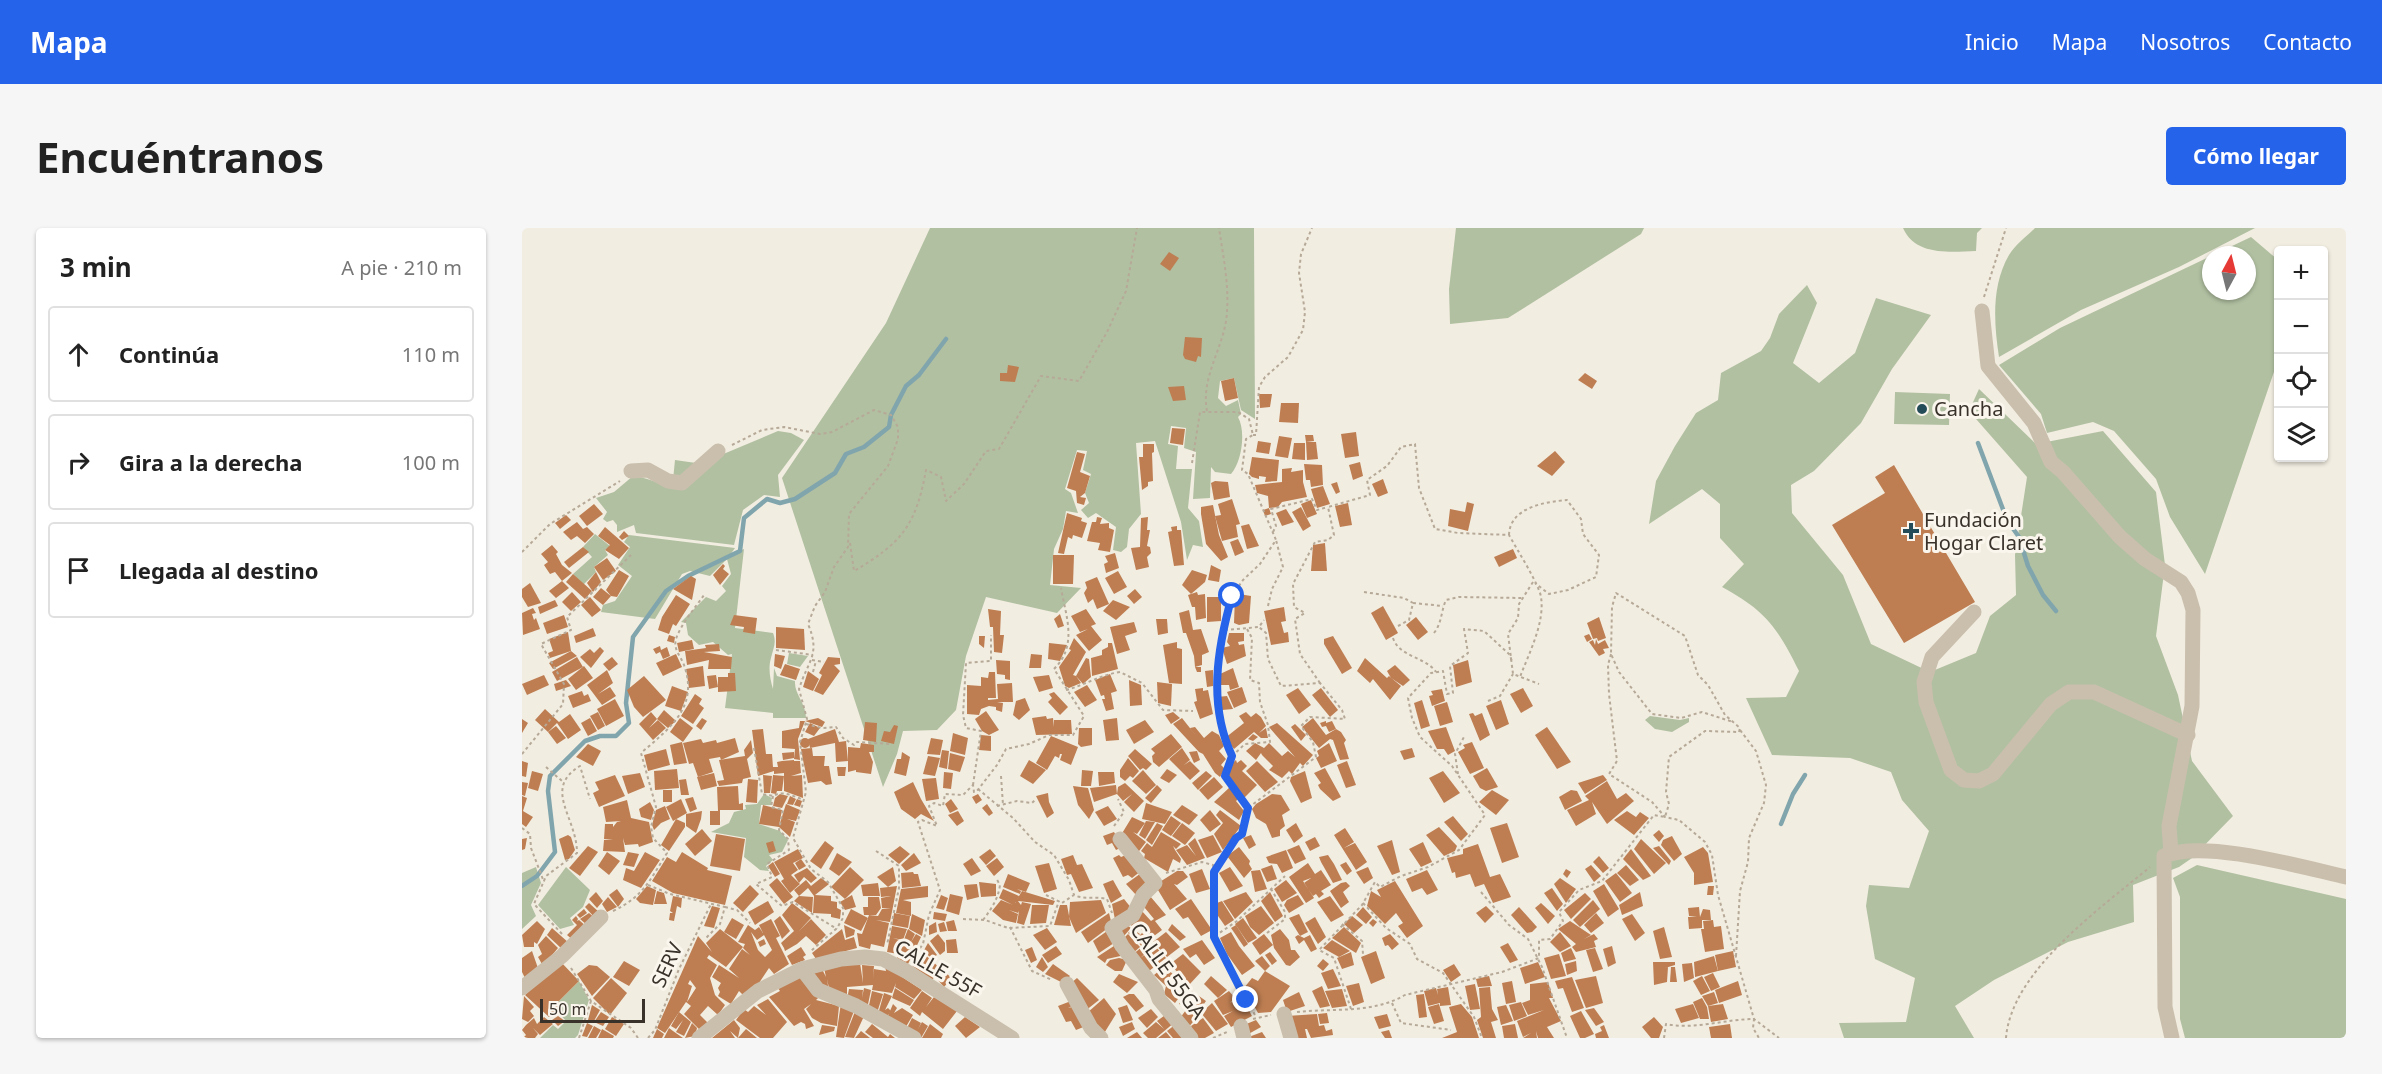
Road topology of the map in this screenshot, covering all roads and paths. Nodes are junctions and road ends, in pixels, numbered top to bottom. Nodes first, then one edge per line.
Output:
1 (1137, 228) edge
2 (1219, 228) edge
3 (1312, 228) edge
4 (2006, 228) edge
5 (1985, 291) dead end
6 (1982, 310) dead end
7 (1207, 411) junction
8 (1253, 435) junction
9 (718, 451) joint
10 (1192, 463) dead end
11 (631, 471) joint
12 (1328, 507) junction
13 (1273, 533) junction
14 (1509, 535) junction
15 (850, 540) junction
16 (1276, 540) junction
17 (522, 552) edge
18 (631, 555) dead end
19 (1533, 582) junction
20 (1061, 588) dead end
21 (1364, 592) dead end
22 (704, 596) dead end
23 (1522, 598) junction
24 (1413, 603) junction
25 (1268, 606) dead end
26 (1443, 606) junction
27 (1974, 612) dead end
28 (1264, 620) dead end
29 (1398, 626) dead end
30 (1259, 627) junction
31 (1247, 629) junction
32 (1225, 630) junction
33 (1434, 633) dead end
34 (991, 635) dead end
35 (1393, 638) dead end
36 (776, 650) dead end
37 (1611, 654) junction
38 (813, 655) junction
39 (812, 660) junction
40 (816, 661) junction
41 (824, 662) dead end
42 (1512, 662) junction
43 (813, 672) dead end
44 (1436, 672) junction
45 (1513, 674) junction
46 (1520, 677) junction
47 (1320, 683) junction
48 (1539, 684) dead end
49 (1066, 690) junction
50 (1488, 701) dead end
51 (1193, 711) dead end
52 (1733, 723) junction
53 (806, 724) junction
54 (1740, 729) junction
55 (1465, 735) dead end
56 (2188, 735) junction
57 (891, 744) dead end
58 (754, 748) dead end
59 (522, 754) edge
60 (1232, 756) junction
61 (546, 767) dead end
62 (1458, 774) junction
63 (1001, 776) dead end
64 (561, 781) junction
65 (973, 785) junction
66 (978, 789) junction
67 (773, 796) junction
68 (590, 799) dead end
69 (1118, 799) dead end
70 (804, 800) junction
71 (1035, 800) dead end
72 (1003, 805) junction
73 (997, 806) junction
74 (1248, 808) junction
75 (1665, 817) junction
76 (522, 828) edge
77 (788, 839) junction
78 (1120, 839) joint
79 (799, 848) junction
80 (876, 851) dead end
81 (2168, 855) junction
82 (1214, 872) junction
83 (1285, 876) dead end
84 (2346, 877) edge
85 (996, 878) dead end
86 (1153, 880) junction
87 (544, 882) junction
88 (648, 885) junction
89 (1271, 889) junction
90 (1482, 892) dead end
91 (1074, 895) junction
92 (1046, 896) dead end
93 (1107, 899) dead end
94 (1059, 901) junction
95 (1363, 903) junction
96 (711, 904) junction
97 (724, 907) junction
98 (602, 917) joint
99 (963, 919) dead end
100 (983, 920) junction
101 (750, 922) dead end
102 (1342, 924) junction
103 (1010, 927) junction
104 (837, 929) junction
105 (1267, 933) dead end
106 (564, 936) dead end
107 (1214, 937) junction
108 (706, 938) dead end
109 (1363, 954) dead end
110 (562, 956) junction
111 (1539, 958) junction
112 (1736, 958) junction
113 (883, 959) junction
114 (802, 969) junction
115 (906, 970) junction
116 (1066, 984) joint
117 (1449, 984) junction
118 (522, 988) edge
119 (591, 1001) junction
120 (1392, 1003) junction
121 (1351, 1010) junction
122 (1284, 1014) joint
123 (1256, 1017) dead end
124 (1754, 1019) junction
125 (1451, 1030) dead end
126 (1564, 1033) junction
127 (579, 1038) edge
128 (638, 1038) edge
129 (648, 1038) edge
130 (699, 1038) edge
131 (914, 1038) edge
132 (1012, 1038) edge
133 (1101, 1038) edge
134 (1191, 1038) edge
135 (1291, 1038) edge
136 (1482, 1038) edge
137 (1562, 1038) edge
138 (1567, 1038) edge
139 (1664, 1038) edge
140 (1759, 1038) edge
141 (1779, 1038) edge
142 (2006, 1038) edge
143 (2172, 1038) edge

1 - 15 path
2 - 7 path
3 - 8 path
4 - 5 path
6 - 56 street
7 - 8 path
7 - 10 path
8 - 13 path
9 - 11 street
9 - 15 path
11 - 17 path
12 - 13 path
12 - 14 path
12 - 47 path
13 - 16 path
14 - 19 path
14 - 19 path
15 - 38 path
16 - 25 path
16 - 32 path
18 - 59 path
19 - 23 path
19 - 46 path
20 - 49 path
21 - 24 path
22 - 88 path
23 - 26 path
23 - 42 path
24 - 26 path
24 - 29 path
26 - 33 path
27 - 56 street
28 - 30 path
30 - 31 path
30 - 47 path
31 - 32 path
31 - 60 path
32 - 60 path
34 - 65 path
35 - 44 path
36 - 38 path
37 - 52 path
37 - 52 path
37 - 75 path
38 - 39 path
39 - 40 path
39 - 53 path
40 - 41 path
40 - 43 path
42 - 44 path
42 - 45 path
44 - 62 path
45 - 46 path
45 - 50 path
46 - 48 path
47 - 74 path
49 - 51 path
49 - 66 path
52 - 54 path
53 - 57 path
53 - 70 path
54 - 75 path
54 - 112 path
55 - 62 path
56 - 81 street
58 - 67 path
60 - 74 path
61 - 64 path
62 - 95 path
63 - 72 path
64 - 68 path
64 - 87 path
65 - 66 path
65 - 115 path
66 - 73 path
67 - 70 path
67 - 77 path
69 - 78 path
70 - 79 path
71 - 72 path
72 - 73 path
73 - 91 path
74 - 82 path
75 - 111 path
75 - 112 path
76 - 87 path
77 - 79 path
77 - 104 path
78 - 86 street
79 - 104 path
80 - 113 path
81 - 84 street
81 - 142 path
81 - 143 street
82 - 86 path
82 - 107 path
83 - 89 path
85 - 100 path
86 - 134 street, CALLE 55GA
87 - 106 path
88 - 96 path
88 - 98 path
89 - 105 path
89 - 107 path
90 - 111 path
91 - 93 path
91 - 94 path
92 - 94 path
94 - 103 path
95 - 102 path
95 - 117 path
96 - 97 path
96 - 129 path, SERV
97 - 101 path
97 - 108 path
98 - 110 street
99 - 100 path
100 - 103 path
102 - 109 path
102 - 121 path
103 - 116 path
104 - 114 path
107 - 123 path
110 - 118 street
110 - 119 path
111 - 117 path
111 - 126 path
112 - 124 path
113 - 114 street, CALLE 55F
113 - 115 street, CALLE 55F
114 - 130 street, CALLE 55F
114 - 131 street
115 - 132 street, CALLE 55F
116 - 133 street
117 - 120 path
117 - 136 path
119 - 127 path
119 - 128 path
120 - 121 path
120 - 125 path
121 - 122 path
122 - 135 street
124 - 139 path
124 - 140 path
124 - 141 path
126 - 137 path
126 - 138 path

